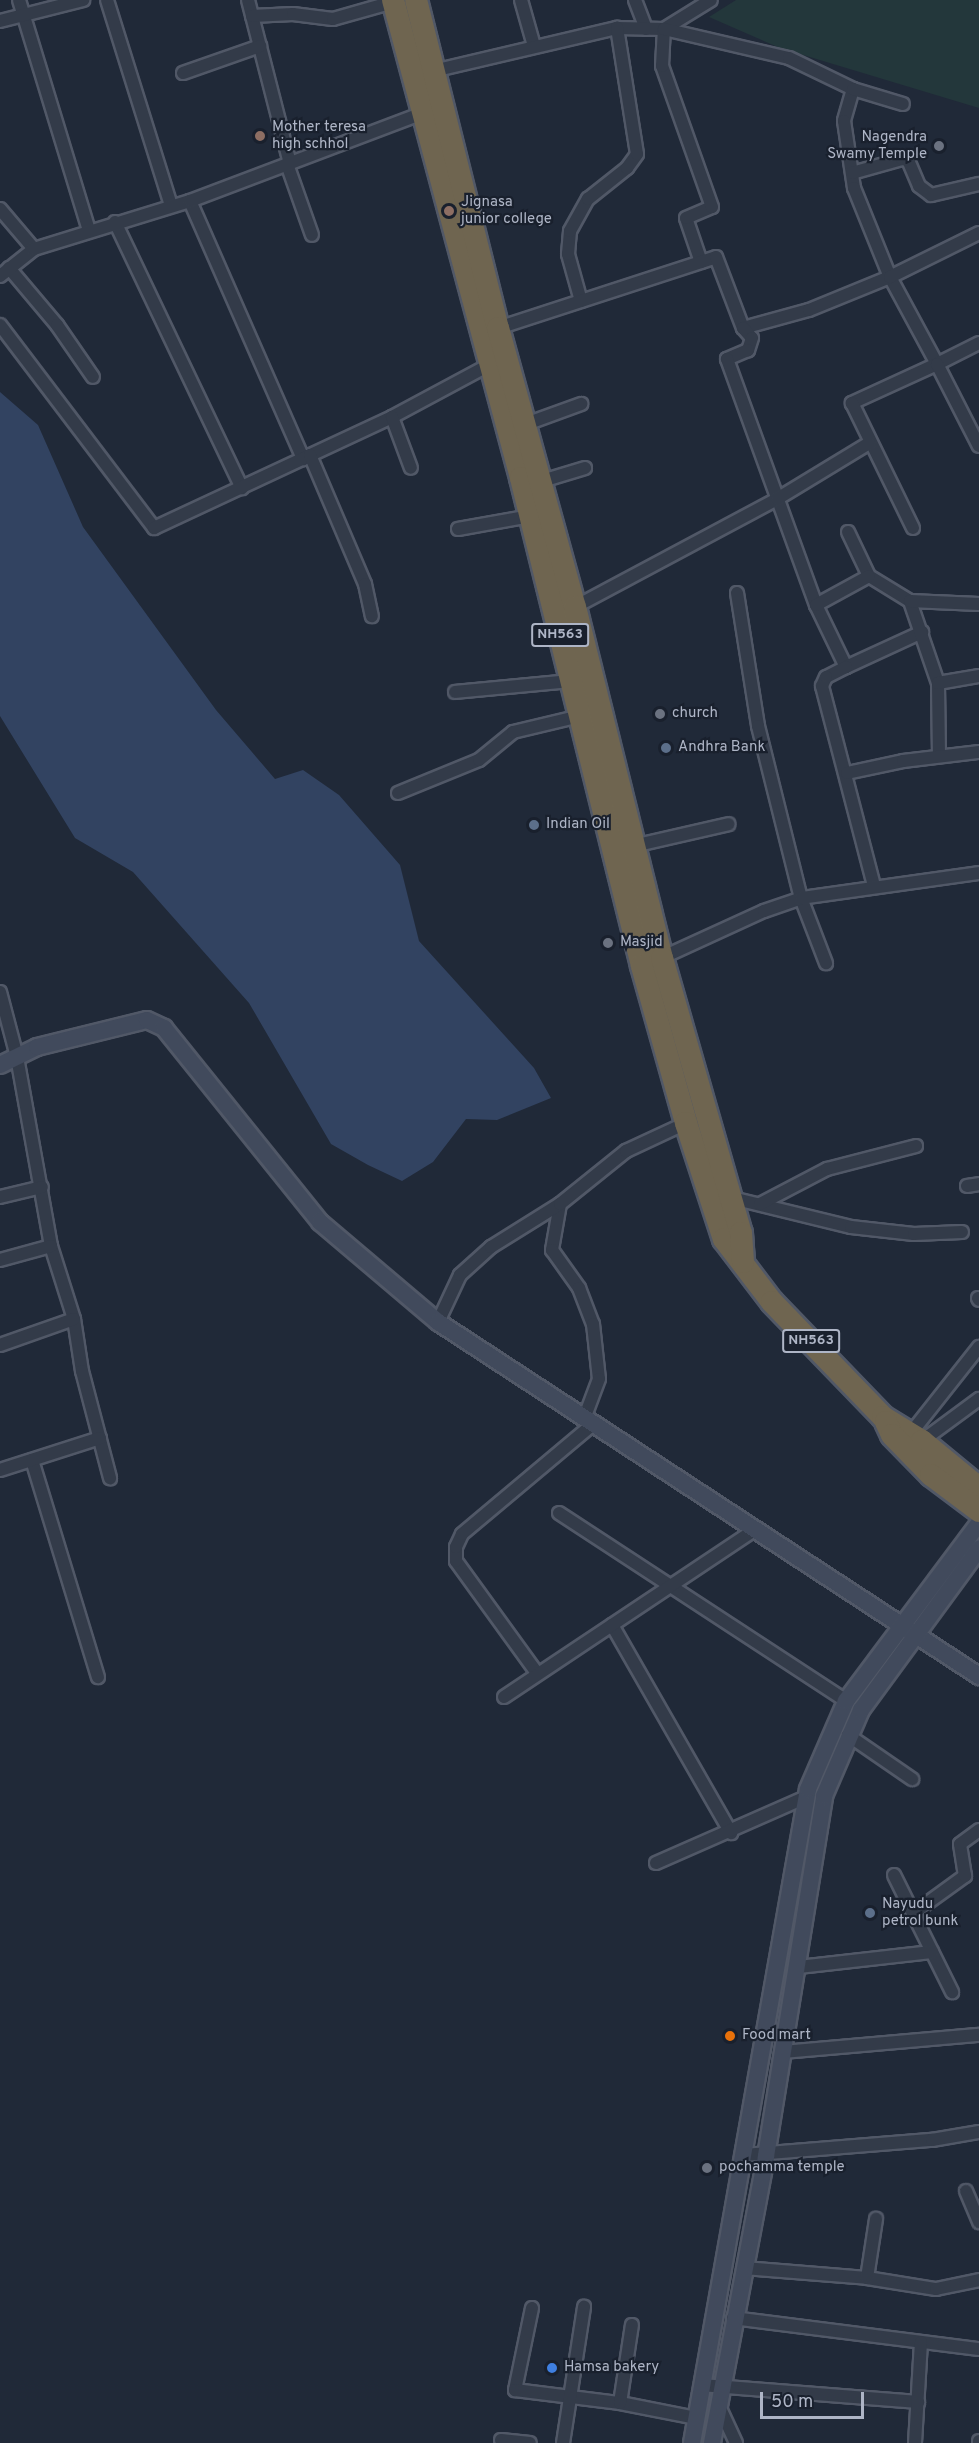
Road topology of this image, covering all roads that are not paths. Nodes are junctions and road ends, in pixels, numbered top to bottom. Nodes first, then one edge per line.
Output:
1 (19, 0) edge
2 (83, 0) edge
3 (107, 0) edge
4 (248, 0) edge
5 (416, 0) edge
6 (521, 0) edge
7 (635, 0) edge
8 (711, 0) edge
9 (393, 1) edge
10 (695, 3) edge
11 (24, 15) junction
12 (252, 16) junction
13 (0, 21) edge
14 (617, 28) junction
15 (646, 29) junction
16 (663, 29) junction
17 (260, 46) junction
18 (534, 46) junction
19 (433, 71) junction
20 (183, 73) dead end
21 (853, 89) junction
22 (903, 104) dead end
23 (423, 113) junction
24 (288, 164) junction
25 (852, 173) junction
26 (979, 184) edge
27 (190, 201) junction
28 (171, 205) junction
29 (0, 209) edge
30 (458, 209) junction
31 (115, 222) junction
32 (89, 230) junction
33 (979, 233) edge
34 (312, 235) dead end
35 (34, 249) junction
36 (701, 262) junction
37 (4, 272) edge
38 (890, 277) junction
39 (581, 300) junction
40 (0, 325) edge
41 (498, 328) junction
42 (743, 328) junction
43 (979, 343) edge
44 (937, 364) junction
45 (489, 365) junction
46 (93, 377) dead end
47 (581, 404) dead end
48 (392, 417) junction
49 (526, 424) junction
50 (869, 443) junction
51 (979, 446) edge
52 (310, 456) junction
53 (411, 468) dead end
54 (585, 468) dead end
55 (542, 481) junction
56 (242, 488) junction
57 (777, 499) junction
58 (530, 516) junction
59 (913, 528) dead end
60 (458, 529) dead end
61 (848, 532) dead end
62 (869, 576) junction
63 (737, 593) dead end
64 (910, 601) junction
65 (979, 604) edge
66 (816, 605) junction
67 (575, 608) junction
68 (372, 616) dead end
69 (922, 632) junction
70 (846, 667) junction
71 (979, 676) edge
72 (572, 681) junction
73 (938, 683) junction
74 (455, 692) dead end
75 (580, 716) junction
76 (979, 752) edge
77 (939, 756) junction
78 (847, 773) junction
79 (398, 793) dead end
80 (729, 824) dead end
81 (633, 846) junction
82 (979, 873) edge
83 (874, 885) junction
84 (801, 898) junction
85 (652, 962) junction
86 (826, 963) dead end
87 (0, 992) edge
88 (2, 1009) edge
89 (17, 1058) junction
90 (0, 1065) edge
91 (686, 1123) junction
92 (916, 1146) dead end
93 (42, 1187) junction
94 (0, 1197) edge
95 (732, 1198) junction
96 (560, 1204) junction
97 (760, 1204) junction
98 (962, 1232) dead end
99 (51, 1246) junction
100 (0, 1260) edge
101 (743, 1262) junction
102 (74, 1319) junction
103 (438, 1322) junction
104 (0, 1345) edge
105 (979, 1347) edge
106 (979, 1399) edge
107 (883, 1417) junction
108 (589, 1422) junction
109 (916, 1437) junction
110 (100, 1438) junction
111 (32, 1460) junction
112 (0, 1470) edge
113 (110, 1478) dead end
114 (979, 1488) edge
115 (979, 1512) edge
116 (559, 1513) dead end
117 (979, 1523) edge
118 (756, 1529) junction
119 (979, 1549) edge
120 (672, 1586) junction
121 (612, 1625) junction
122 (908, 1628) junction
123 (537, 1673) junction
124 (979, 1676) edge
125 (98, 1677) dead end
126 (504, 1697) dead end
127 (846, 1701) junction
128 (848, 1735) junction
129 (912, 1779) dead end
130 (806, 1797) junction
131 (979, 1830) edge
132 (731, 1833) junction
133 (656, 1863) dead end
134 (894, 1875) dead end
135 (915, 1912) junction
136 (932, 1952) junction
137 (798, 1967) junction
138 (952, 1992) dead end
139 (979, 2035) edge
140 (783, 2052) junction
141 (979, 2132) edge
142 (744, 2155) junction
143 (766, 2156) junction
144 (966, 2192) dead end
145 (876, 2219) dead end
146 (979, 2222) edge
147 (744, 2268) junction
148 (867, 2278) junction
149 (979, 2280) edge
150 (584, 2307) dead end
151 (532, 2308) dead end
152 (733, 2318) junction
153 (633, 2325) dead end
154 (921, 2342) junction
155 (979, 2349) edge
156 (701, 2385) junction
157 (720, 2387) junction
158 (568, 2398) junction
159 (918, 2402) junction
160 (620, 2403) junction
161 (718, 2405) junction
162 (696, 2418) junction
163 (501, 2440) dead end
164 (530, 2443) edge
165 (563, 2443) edge
166 (692, 2443) edge
167 (712, 2443) edge
168 (736, 2443) edge
169 (915, 2443) edge

1 - 11 street
2 - 11 street
3 - 28 street
4 - 12 street
5 - 19 highway, NH563
6 - 18 street
7 - 15 street
8 - 10 street
9 - 12 street
9 - 23 highway, NH563
10 - 16 street
11 - 13 street
11 - 32 street
12 - 17 street
14 - 15 street
14 - 18 street
14 - 39 street
15 - 16 street
16 - 21 street
16 - 36 street
17 - 20 street
17 - 24 street
18 - 19 street
19 - 30 highway, NH563
21 - 22 street
21 - 25 street
23 - 24 street
23 - 30 highway, NH563
24 - 27 street
24 - 34 street
25 - 26 street
25 - 38 street
27 - 28 street
27 - 52 street
28 - 31 street
29 - 35 street
30 - 41 highway, NH563
30 - 45 highway, NH563
31 - 32 street
31 - 56 street
32 - 35 street
33 - 38 street
35 - 37 street
36 - 39 street
36 - 42 street
37 - 46 street
38 - 42 street
38 - 44 street
39 - 41 street
40 - 56 street
41 - 49 highway, NH563
42 - 57 street
43 - 44 street
44 - 50 street
44 - 51 street
45 - 48 street
45 - 58 highway, NH563
47 - 49 street
48 - 52 street
48 - 53 street
49 - 55 highway, NH563
50 - 57 street
50 - 59 street
52 - 56 street
52 - 68 street
54 - 55 street
55 - 67 highway, NH563
57 - 66 street
57 - 67 street
58 - 60 street
58 - 72 highway, NH563
61 - 62 street
62 - 64 street
62 - 66 street
63 - 84 street
64 - 65 street
64 - 69 street
66 - 70 street
67 - 81 highway, NH563
69 - 70 street
69 - 73 street
70 - 78 street
71 - 73 street
72 - 74 street
72 - 75 highway, NH563
73 - 77 street
75 - 79 street
75 - 85 highway, NH563
76 - 77 street
77 - 78 street
78 - 83 street
80 - 81 street
81 - 85 highway, NH563
82 - 83 street
83 - 84 street
84 - 85 street
84 - 86 street
85 - 91 highway, NH563
85 - 95 highway, NH563
87 - 88 street
88 - 89 street
89 - 90 street
89 - 93 street
89 - 103 street
91 - 96 street
91 - 101 highway, NH563
92 - 97 street
93 - 94 street
93 - 99 street
95 - 97 street
95 - 101 highway, NH563
96 - 103 street
96 - 108 street
97 - 98 street
99 - 100 street
99 - 102 street
101 - 107 highway, NH563
102 - 104 street
102 - 110 street
103 - 108 street
105 - 109 street
106 - 109 street
107 - 109 highway, NH563
107 - 115 highway, NH563
108 - 118 street
108 - 123 street
109 - 114 highway, NH563
110 - 111 street
110 - 113 street
111 - 112 street
111 - 125 street
116 - 120 street
117 - 122 street
118 - 120 street
118 - 122 street
119 - 122 street
120 - 121 street
120 - 127 street
121 - 123 street
121 - 132 street
122 - 124 street
122 - 127 street
122 - 128 street
123 - 126 street
127 - 130 street
128 - 129 street
128 - 137 street
130 - 132 street
130 - 142 street
131 - 135 street
132 - 133 street
134 - 135 street
135 - 136 street
136 - 137 street
136 - 138 street
137 - 140 street
139 - 140 street
140 - 143 street
141 - 143 street
142 - 143 street
142 - 156 street
143 - 147 street
144 - 146 street
145 - 148 street
147 - 148 street
147 - 152 street
148 - 149 street
150 - 158 street
151 - 158 street
152 - 154 street
152 - 157 street
153 - 160 street
154 - 155 street
154 - 159 street
156 - 157 street
156 - 162 street
157 - 159 street
157 - 161 street
158 - 160 street
158 - 165 street
159 - 169 street
160 - 162 street
161 - 167 street
161 - 168 street
162 - 166 street
163 - 164 street

